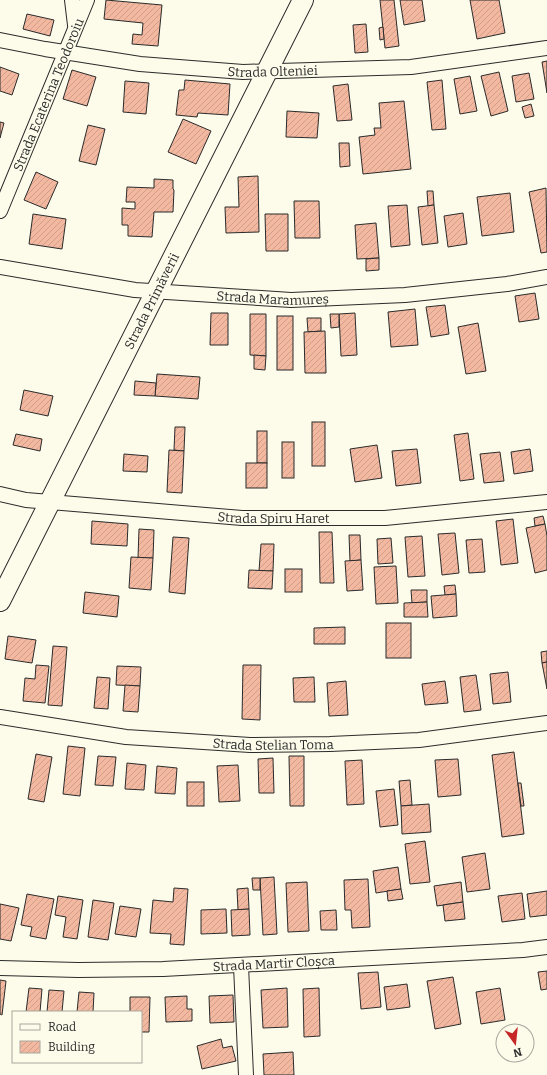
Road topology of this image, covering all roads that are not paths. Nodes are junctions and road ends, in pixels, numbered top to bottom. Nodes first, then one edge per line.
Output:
1 (72, 0) edge
2 (87, 0) edge
3 (303, 0) edge
4 (76, 26) junction
5 (0, 40) edge
6 (547, 48) edge
7 (66, 52) junction
8 (267, 72) junction
9 (0, 211) edge
10 (0, 267) edge
11 (547, 277) edge
12 (156, 292) junction
13 (0, 494) edge
14 (50, 502) junction
15 (547, 502) edge
16 (0, 601) edge
17 (0, 717) edge
18 (547, 723) edge
19 (547, 947) edge
20 (241, 966) junction
21 (0, 968) edge
22 (246, 1075) edge

1 - 4 street
2 - 4 street, Strada Ecaterina Teodoroiu
3 - 8 main road, Strada Primăverii
4 - 7 street, Strada Ecaterina Teodoroiu
5 - 7 street, Strada Olteniei
6 - 8 street, Strada Olteniei
7 - 8 street, Strada Olteniei
7 - 9 street, Strada Ecaterina Teodoroiu
8 - 12 main road, Strada Primăverii
10 - 12 street, Strada Maramureș
11 - 12 street, Strada Maramureș
12 - 14 main road, Strada Primăverii
13 - 14 street, Strada Spiru Haret
14 - 15 street, Strada Spiru Haret
14 - 16 main road, Strada Primăverii
17 - 18 street, Strada Stelian Toma
19 - 20 street, Strada Martir Cloșca
20 - 21 street, Strada Martir Cloșca
20 - 22 street

